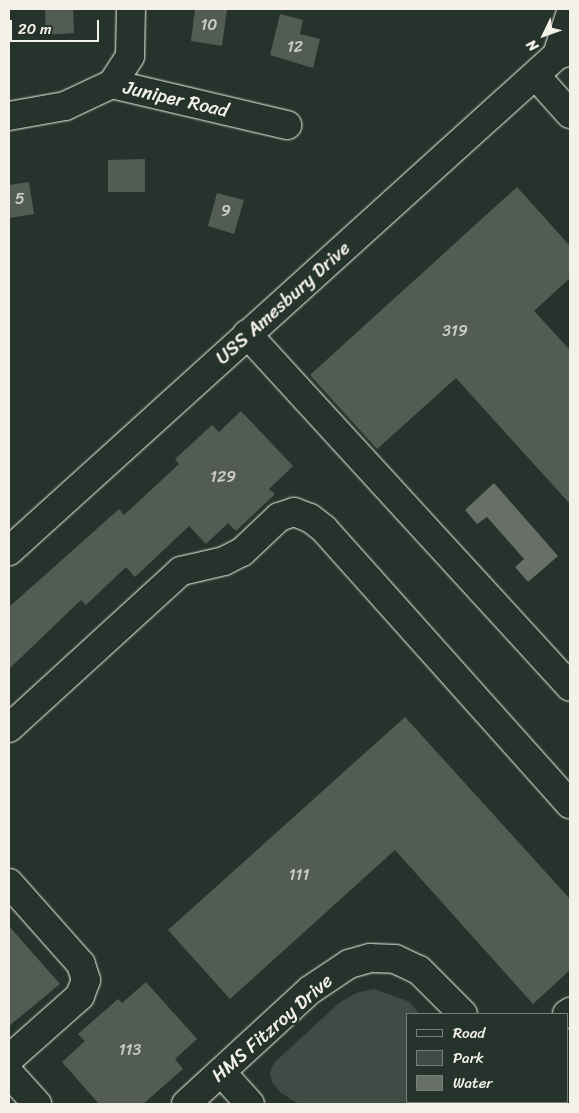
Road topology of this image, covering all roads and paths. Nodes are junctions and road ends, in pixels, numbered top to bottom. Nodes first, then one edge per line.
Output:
1 (131, 9) edge
2 (570, 15) edge
3 (564, 53) edge
4 (536, 76) junction
5 (112, 84) junction
6 (570, 114) edge
7 (9, 116) edge
8 (287, 125) dead end
9 (247, 334) junction
10 (9, 551) edge
11 (570, 686) edge
12 (9, 728) edge
13 (570, 804) edge
14 (9, 883) edge
15 (462, 1013) edge
16 (9, 1060) edge
17 (222, 1072) junction
18 (9, 1073) edge
19 (38, 1104) edge
20 (186, 1104) edge
21 (250, 1104) edge

1 - 5 street
2 - 3 street, USS Amesbury Drive
3 - 4 street, USS Amesbury Drive
4 - 6 street
4 - 9 street, USS Amesbury Drive
5 - 7 street, Juniper Road
5 - 8 street, Juniper Road
9 - 10 street, USS Amesbury Drive
9 - 11 street
12 - 13 street
14 - 16 street
15 - 17 street, HMS Fitzroy Drive
17 - 20 street, HMS Fitzroy Drive
17 - 21 street
18 - 19 street

